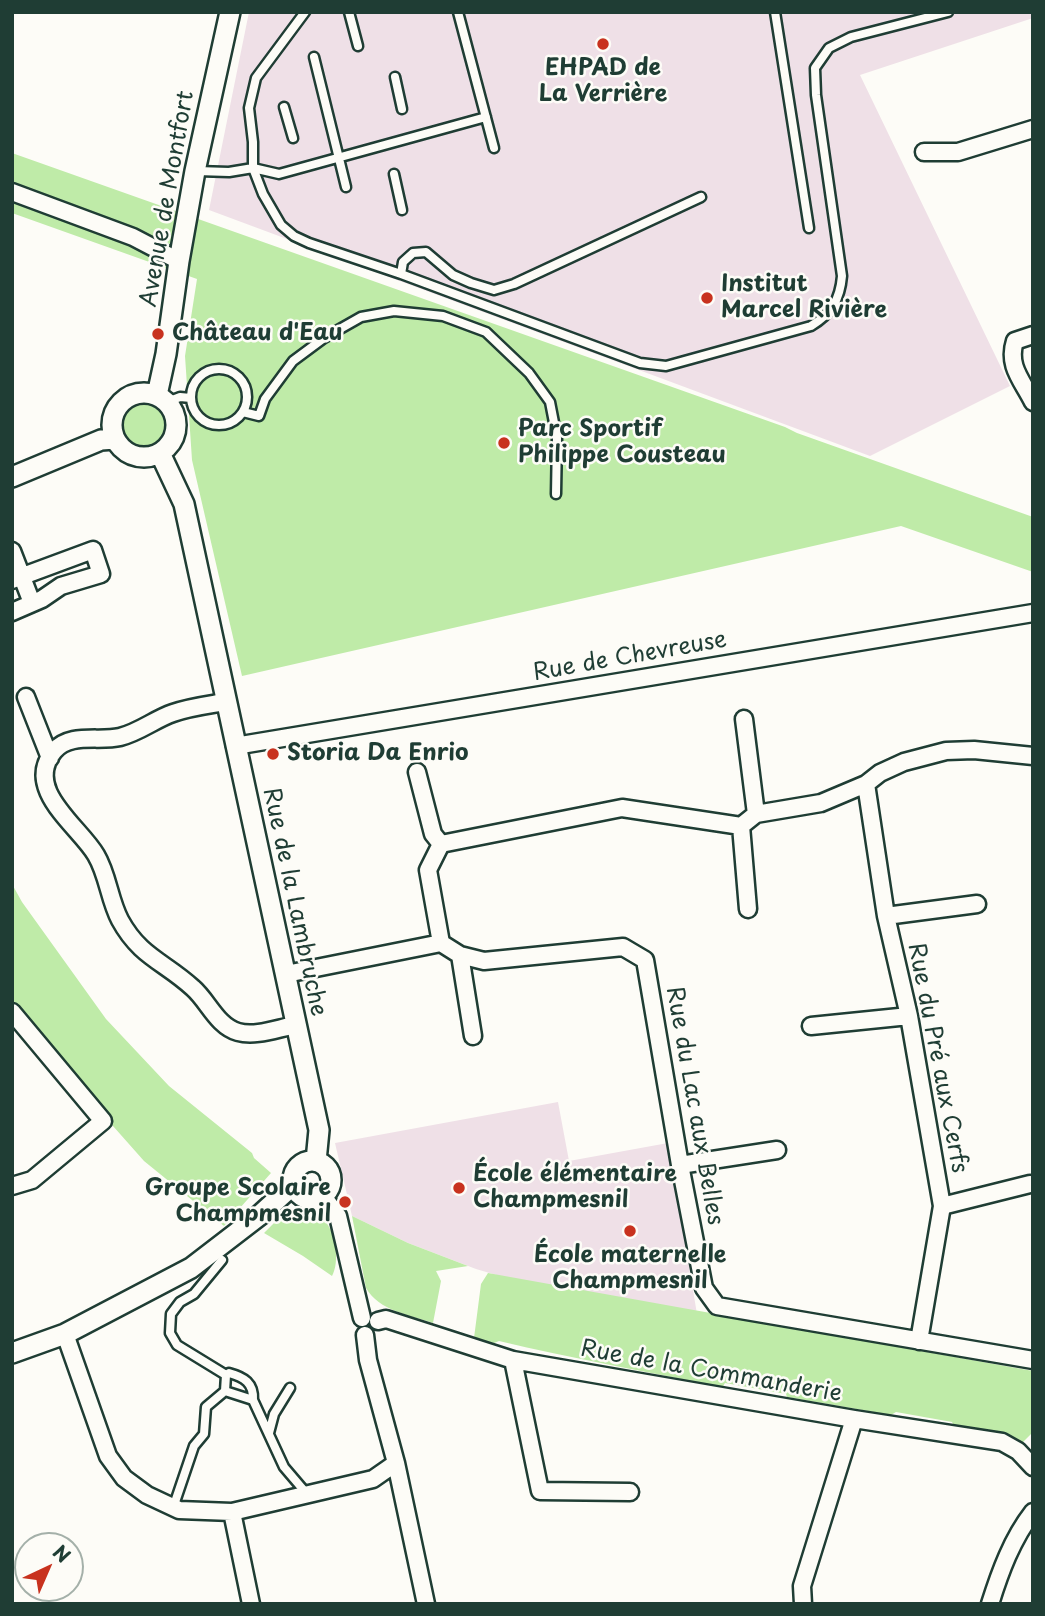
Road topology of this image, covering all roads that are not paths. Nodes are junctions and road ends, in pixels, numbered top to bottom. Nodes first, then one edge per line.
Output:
1 (230, 12) edge
2 (305, 12) edge
3 (349, 12) edge
4 (458, 12) edge
5 (775, 12) edge
6 (948, 12) edge
7 (358, 46) dead end
8 (314, 57) dead end
9 (395, 77) dead end
10 (284, 107) dead end
11 (402, 109) dead end
12 (486, 117) junction
13 (1033, 130) edge
14 (293, 138) dead end
15 (494, 148) dead end
16 (924, 152) dead end
17 (338, 156) junction
18 (253, 168) junction
19 (195, 171) junction
20 (394, 174) dead end
21 (346, 187) dead end
22 (12, 192) edge
23 (701, 197) dead end
24 (402, 210) dead end
25 (809, 228) dead end
26 (178, 261) junction
27 (401, 274) junction
28 (1033, 335) edge
29 (162, 398) junction
30 (191, 398) junction
31 (1031, 399) edge
32 (243, 412) junction
33 (115, 439) junction
34 (160, 453) junction
35 (12, 477) edge
36 (556, 494) dead end
37 (12, 551) edge
38 (17, 578) edge
39 (32, 603) junction
40 (12, 611) edge
41 (1033, 613) edge
42 (26, 697) dead end
43 (225, 702) junction
44 (744, 719) dead end
45 (235, 746) junction
46 (1033, 756) edge
47 (50, 758) junction
48 (417, 772) dead end
49 (866, 784) junction
50 (757, 814) junction
51 (741, 826) junction
52 (441, 844) junction
53 (977, 904) dead end
54 (748, 909) dead end
55 (886, 916) junction
56 (441, 943) junction
57 (460, 955) junction
58 (286, 974) junction
59 (12, 1012) edge
60 (909, 1016) junction
61 (296, 1025) junction
62 (811, 1026) dead end
63 (473, 1035) dead end
64 (777, 1150) dead end
65 (316, 1161) junction
66 (680, 1165) junction
67 (1030, 1184) dead end
68 (293, 1185) junction
69 (12, 1186) edge
70 (323, 1196) junction
71 (942, 1206) junction
72 (222, 1260) dead end
73 (370, 1320) junction
74 (65, 1334) junction
75 (919, 1340) junction
76 (12, 1353) edge
77 (513, 1360) junction
78 (1033, 1360) edge
79 (226, 1375) junction
80 (290, 1388) dead end
81 (225, 1391) junction
82 (253, 1400) junction
83 (854, 1419) junction
84 (269, 1433) junction
85 (396, 1463) junction
86 (1033, 1467) edge
87 (630, 1492) dead end
88 (307, 1494) junction
89 (173, 1508) junction
90 (232, 1512) junction
91 (1033, 1512) edge
92 (251, 1604) edge
93 (426, 1604) edge
94 (803, 1604) edge
95 (990, 1604) edge

1 - 19 street, Avenue de Montfort
2 - 18 lane
3 - 7 lane
4 - 12 lane
5 - 25 lane
6 - 27 lane
8 - 17 lane
9 - 11 lane
10 - 14 lane
12 - 15 lane
12 - 17 lane
13 - 16 street
17 - 18 lane
17 - 21 lane
18 - 19 lane
18 - 27 lane
19 - 26 street, Avenue de Montfort
20 - 24 lane
22 - 26 street
23 - 27 lane
26 - 29 street, Avenue de Montfort
28 - 31 street
29 - 30 lane
29 - 33 street
29 - 34 street
30 - 32 lane
30 - 32 lane
32 - 36 lane
33 - 34 street
33 - 35 street
34 - 43 street, Rue de la Lambruche
37 - 38 street
38 - 39 street
38 - 39 street
39 - 40 street
41 - 45 street, Rue de Chevreuse
42 - 47 street
43 - 45 street, Rue de la Lambruche
43 - 47 street
44 - 50 street
45 - 58 street, Rue de la Lambruche
46 - 49 street
47 - 61 street
48 - 52 street
49 - 50 street
49 - 55 street, Rue du Pré aux Cerfs
50 - 51 street
51 - 52 street
51 - 54 street
52 - 56 street
53 - 55 street
55 - 60 street, Rue du Pré aux Cerfs
56 - 57 street, Rue du Lac aux Belles
56 - 58 street
57 - 63 street
57 - 66 street, Rue du Lac aux Belles
58 - 61 street, Rue de la Lambruche
59 - 69 street
60 - 62 street
60 - 71 street, Rue du Pré aux Cerfs
61 - 65 street, Rue de la Lambruche
64 - 66 street
65 - 68 street
65 - 70 street
66 - 75 street, Rue du Lac aux Belles
67 - 71 street
68 - 70 street
68 - 74 street
70 - 73 street
71 - 75 street, Rue du Pré aux Cerfs
72 - 79 lane
73 - 77 street, Rue de la Commanderie
73 - 85 street
74 - 76 street
74 - 89 street
75 - 78 street, Rue du Lac aux Belles
77 - 83 street, Rue de la Commanderie
77 - 87 street
79 - 81 lane
79 - 82 lane
80 - 84 lane
81 - 82 lane
81 - 89 lane
82 - 84 lane
83 - 86 street, Rue de la Commanderie
83 - 94 street
84 - 88 lane
85 - 88 street
85 - 93 street
88 - 90 street
89 - 90 street
90 - 92 street
91 - 95 street

